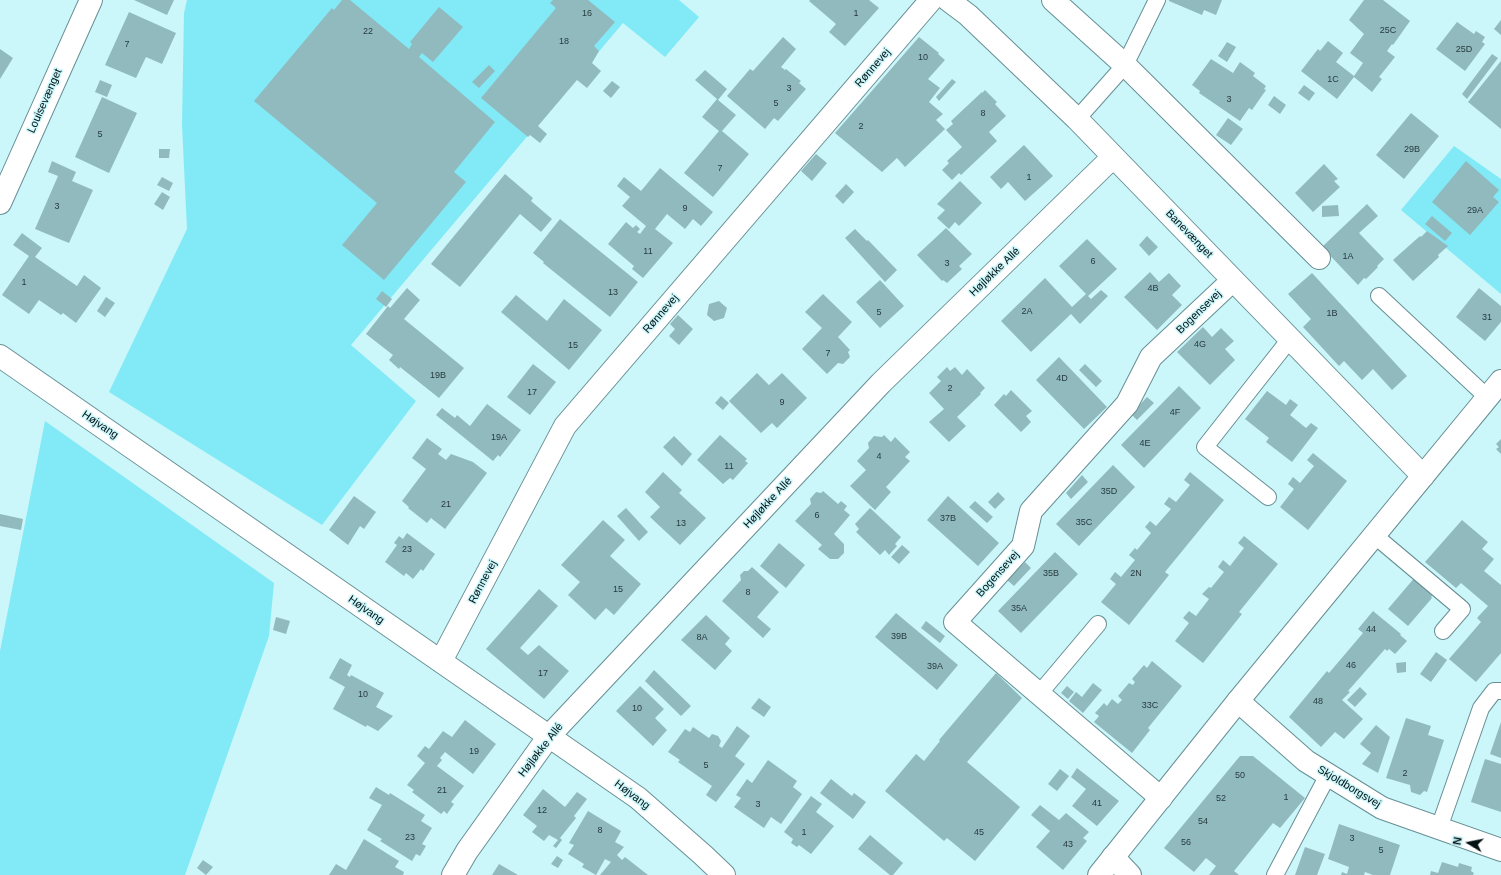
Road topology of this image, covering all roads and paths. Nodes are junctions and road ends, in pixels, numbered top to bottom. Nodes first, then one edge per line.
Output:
1 (91, 0) edge
2 (931, 0) edge
3 (948, 0) edge
4 (1053, 0) edge
5 (1157, 0) edge
6 (1125, 65) junction
7 (1077, 118) junction
8 (1113, 157) junction
9 (0, 202) edge
10 (1319, 258) dead end
11 (1233, 280) junction
12 (1379, 296) dead end
13 (1290, 339) junction
14 (0, 356) edge
15 (1494, 390) edge
16 (1423, 476) junction
17 (1268, 497) dead end
18 (1374, 535) junction
19 (1098, 624) dead end
20 (1443, 631) dead end
21 (441, 661) junction
22 (1501, 691) edge
23 (1039, 694) junction
24 (1238, 701) junction
25 (549, 736) junction
26 (1328, 775) junction
27 (1161, 798) junction
28 (1439, 828) junction
29 (1501, 850) edge
30 (1113, 857) junction
31 (453, 875) edge
32 (724, 875) edge
33 (1099, 875) edge
34 (1130, 875) edge
35 (1275, 875) edge

1 - 9 street, Louisevænget
2 - 21 street, Rønnevej
3 - 7 street, Banevænget
4 - 6 street
5 - 6 lane
6 - 7 lane
6 - 10 street
7 - 8 street, Banevænget
8 - 11 street, Banevænget
8 - 25 street, Højløkke Allé
11 - 13 street, Banevænget
11 - 23 street, Bogensevej
12 - 15 lane
13 - 16 street, Banevænget
13 - 17 lane
14 - 21 street, Højvang
15 - 16 street
16 - 18 street
18 - 20 lane
18 - 24 street
19 - 23 lane
21 - 25 street, Højvang
22 - 28 lane
23 - 27 street, Bogensevej
24 - 26 street, Skjoldborgsvej
24 - 27 street
25 - 31 street, Højløkke Allé
25 - 32 street, Højvang
26 - 28 street, Skjoldborgsvej
26 - 35 lane
27 - 30 street
28 - 29 street, Skjoldborgsvej
30 - 33 street
30 - 34 street

